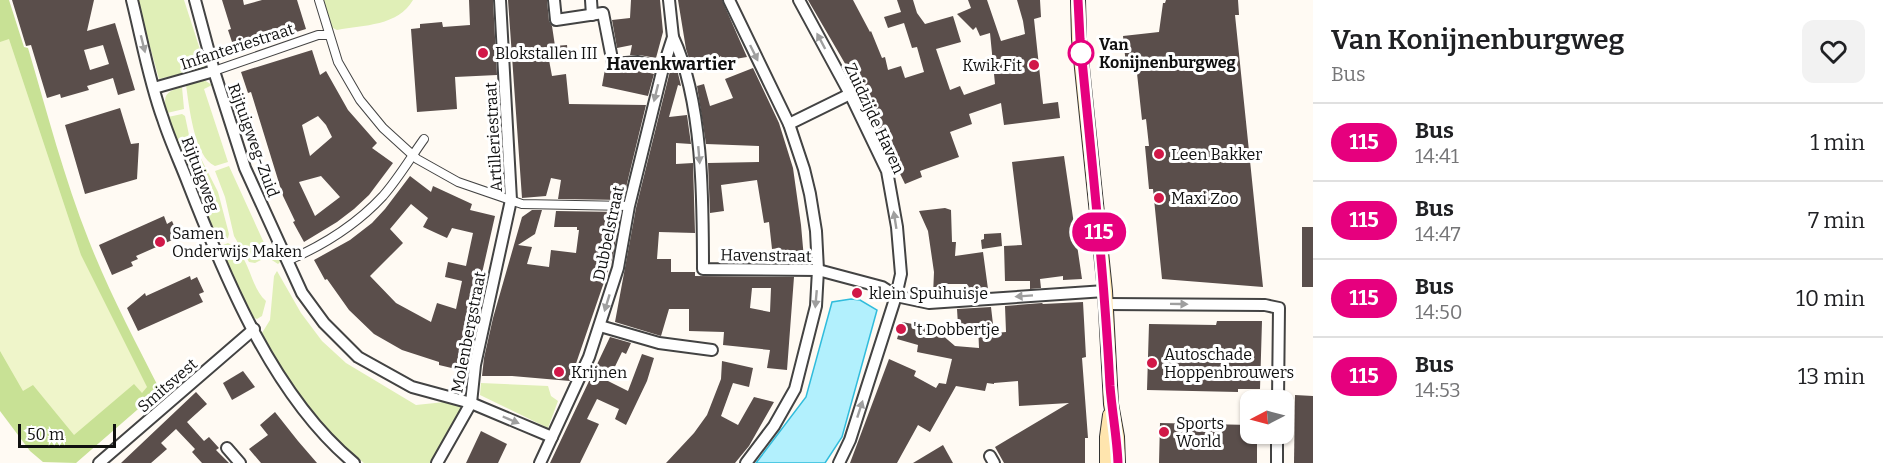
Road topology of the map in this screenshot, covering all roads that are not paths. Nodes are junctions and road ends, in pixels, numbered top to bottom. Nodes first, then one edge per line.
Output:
1 (132, 0) edge
2 (195, 0) edge
3 (319, 0) edge
4 (500, 0) edge
5 (554, 0) edge
6 (591, 0) edge
7 (669, 0) edge
8 (729, 0) edge
9 (799, 0) edge
10 (1078, 0) edge
11 (592, 15) junction
12 (329, 35) junction
13 (673, 37) junction
14 (663, 68) junction
15 (214, 70) junction
16 (154, 88) junction
17 (850, 94) junction
18 (789, 124) junction
19 (424, 138) dead end
20 (412, 155) junction
21 (511, 200) junction
22 (628, 206) junction
23 (288, 261) junction
24 (818, 270) junction
25 (896, 296) junction
26 (1105, 297) junction
27 (600, 326) junction
28 (254, 329) junction
29 (712, 350) dead end
30 (1278, 390) edge
31 (471, 403) junction
32 (1111, 404) junction
33 (552, 437) junction
34 (1277, 444) edge
35 (227, 448) dead end
36 (99, 463) edge
37 (240, 463) edge
38 (354, 463) edge
39 (436, 463) edge
40 (540, 463) edge
41 (746, 463) edge
42 (839, 463) edge
43 (1107, 463) edge
44 (1118, 463) edge
45 (1277, 463) edge

1 -> 16 street, Rijtuigweg
2 - 15 street, Rijtuigweg-Zuid
3 - 12 street
4 - 21 street, Artilleriestraat
5 - 11 street
6 - 11 street
7 - 13 street, Dubbelstraat
8 -> 18 street
17 -> 9 street, Zuidzijde Haven
10 - 26 main road
11 - 14 street
12 - 15 street, Infanteriestraat
12 - 20 street
13 - 14 street, Dubbelstraat
13 -> 24 street, Havenstraat
14 -> 22 street, Dubbelstraat
15 - 16 street, Infanteriestraat
15 - 23 street, Rijtuigweg-Zuid
16 - 28 street, Rijtuigweg
17 - 18 street
25 -> 17 street, Zuidzijde Haven
18 - 24 street
19 - 20 street
20 - 21 street
20 - 23 street
21 - 22 street
21 - 31 street, Molenbergstraat
22 -> 27 street, Dubbelstraat
23 - 31 street, Rijtuigweg-Zuid
24 - 25 street, Havenstraat
24 -> 41 street
26 -> 25 street, Havenstraat
42 -> 25 street, Zuidzijde Haven
26 -> 30 street, Havenstraat
26 - 32 main road
27 - 29 street
27 - 33 street, Dubbelstraat
28 - 36 street, Smitsvest
28 - 38 street, Rijtuigweg
31 -> 33 street, Rijtuigweg-Zuid
31 - 39 street, Molenbergstraat
32 - 43 main road
32 - 44 main road
33 - 40 street, Dubbelstraat
34 - 45 street
35 - 37 street

